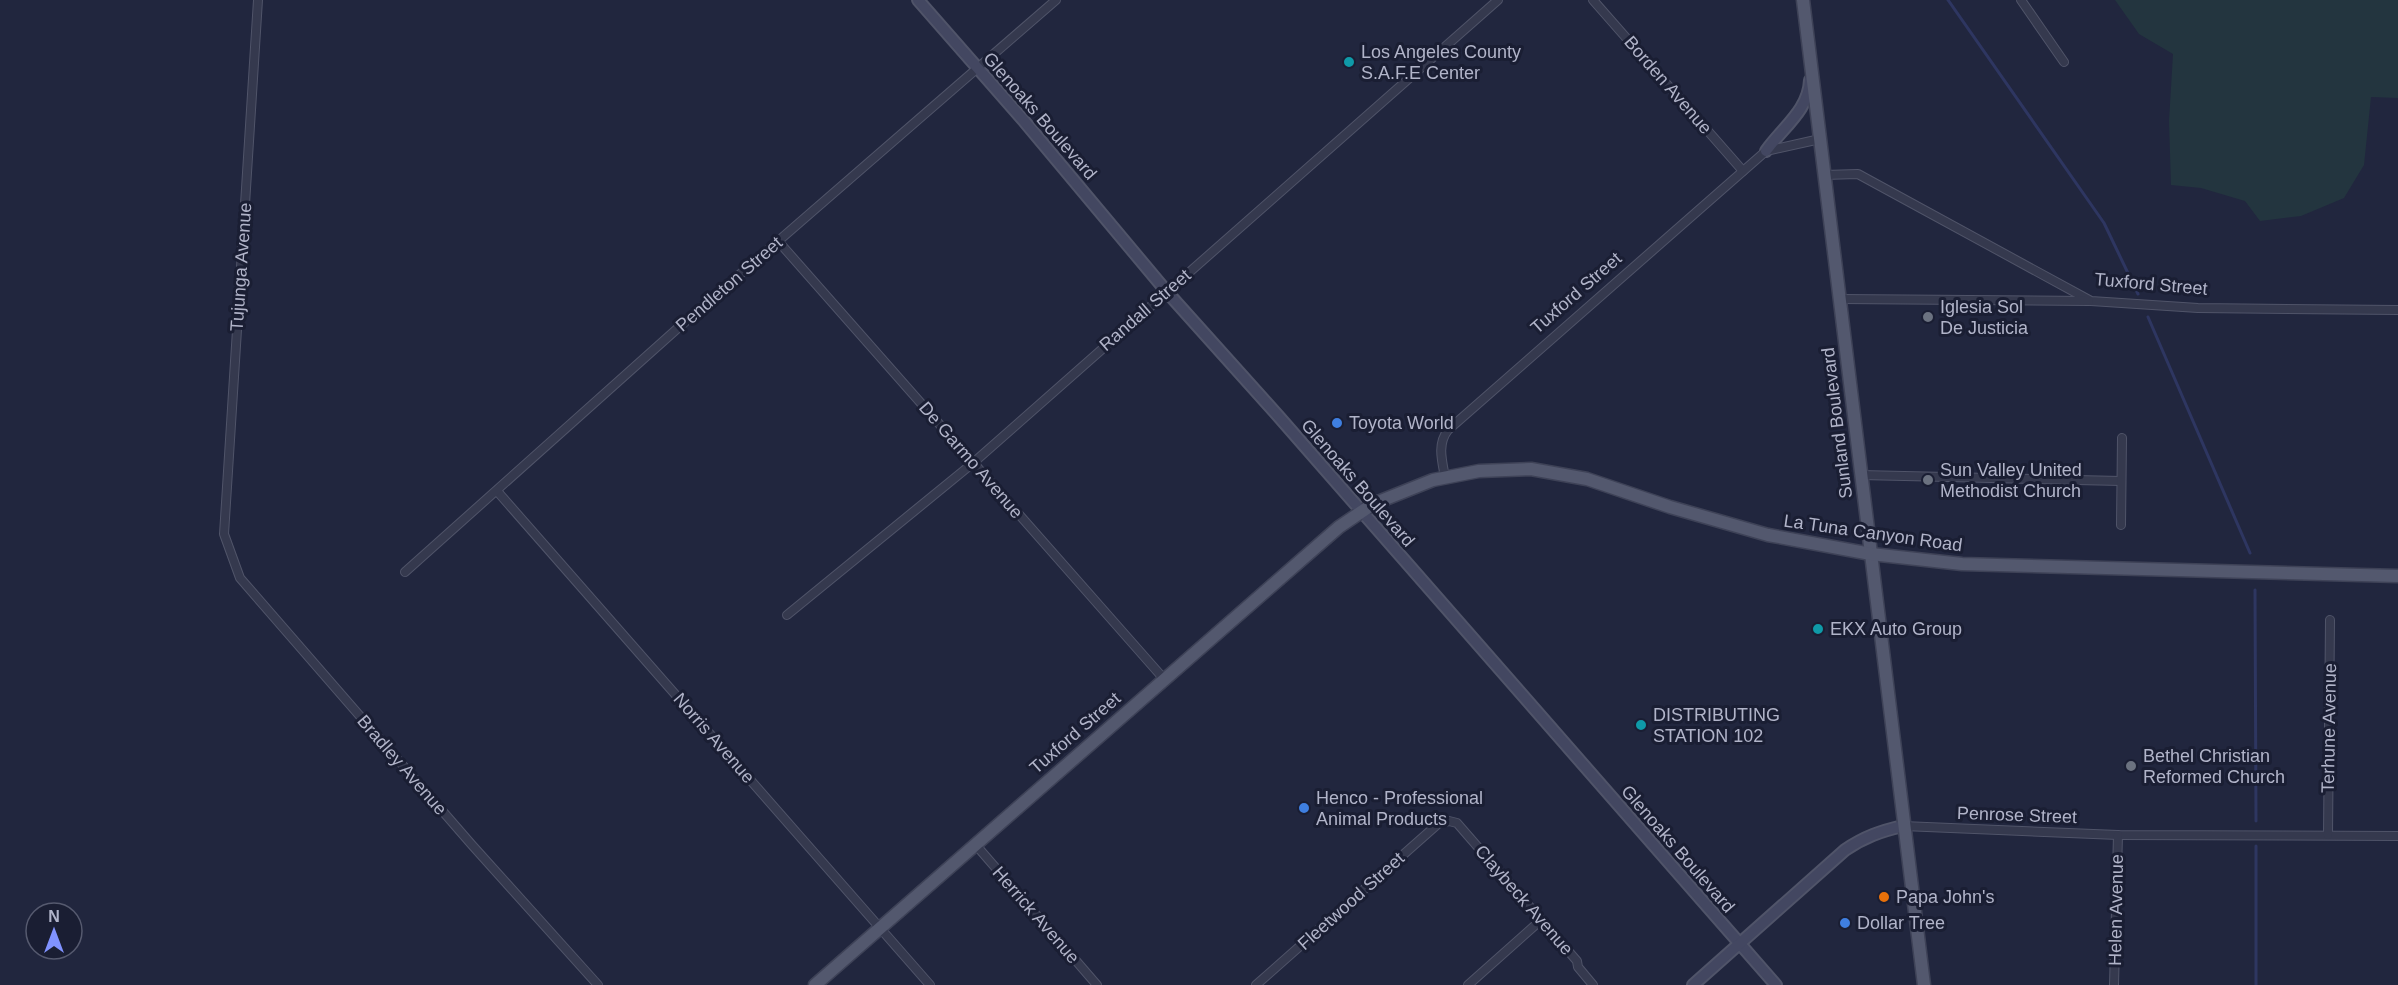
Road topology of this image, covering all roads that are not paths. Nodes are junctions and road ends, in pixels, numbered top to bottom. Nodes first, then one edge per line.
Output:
1 (258, 0) edge
2 (918, 0) edge
3 (1056, 0) edge
4 (1498, 0) edge
5 (1593, 0) edge
6 (1803, 0) edge
7 (2020, 0) edge
8 (1810, 56) junction
9 (2064, 62) dead end
10 (978, 69) junction
11 (1820, 139) junction
12 (1766, 151) junction
13 (1743, 171) junction
14 (1824, 175) junction
15 (778, 241) junction
16 (1167, 292) junction
17 (1840, 299) junction
18 (2091, 301) junction
19 (2398, 310) edge
20 (2122, 438) dead end
21 (973, 463) junction
22 (1861, 475) junction
23 (1445, 477) junction
24 (2121, 482) junction
25 (497, 491) junction
26 (1360, 512) junction
27 (2121, 525) dead end
28 (224, 534) joint
29 (1870, 554) junction
30 (405, 572) dead end
31 (2398, 576) edge
32 (787, 615) dead end
33 (2330, 620) dead end
34 (1164, 679) junction
35 (1449, 821) joint
36 (1903, 826) junction
37 (2118, 835) junction
38 (2328, 835) junction
39 (2398, 836) edge
40 (975, 844) junction
41 (1541, 920) junction
42 (879, 927) junction
43 (1739, 943) junction
44 (598, 985) edge
45 (815, 985) edge
46 (930, 985) edge
47 (1097, 985) edge
48 (1256, 985) edge
49 (1468, 985) edge
50 (1593, 985) edge
51 (1693, 985) edge
52 (1776, 985) edge
53 (1924, 985) edge
54 (2114, 985) edge

1 - 28 street, Tujunga Avenue
2 - 10 main road, Glenoaks Boulevard
3 - 10 street, Pendleton Street
4 - 16 street, Randall Street
5 - 13 street, Borden Avenue
6 - 8 main road, Sunland Boulevard
7 - 9 street
8 - 11 main road, Sunland Boulevard
8 - 12 main road, Tuxford Street
10 - 15 street, Pendleton Street
10 - 16 main road, Glenoaks Boulevard
11 - 12 street, Tuxford Street
11 - 14 main road, Sunland Boulevard
12 - 13 street, Tuxford Street
13 - 23 street, Tuxford Street
14 - 17 main road, Sunland Boulevard
14 - 18 street, Tuxford Street
15 - 21 street, De Garmo Avenue
15 - 25 street, Pendleton Street
16 - 21 street, Randall Street
16 - 26 main road, Glenoaks Boulevard
17 - 18 street
17 - 22 main road, Sunland Boulevard
18 - 19 street, Tuxford Street
20 - 24 street
21 - 32 street, Randall Street
21 - 34 street, De Garmo Avenue
22 - 24 street
22 - 29 main road, Sunland Boulevard
23 - 26 main road, La Tuna Canyon Road
23 - 29 main road, La Tuna Canyon Road
24 - 27 street
25 - 30 street, Pendleton Street
25 - 42 street, Norris Avenue
26 - 34 main road, Tuxford Street
26 - 43 main road, Glenoaks Boulevard
28 - 44 street, Bradley Avenue
29 - 31 main road, La Tuna Canyon Road
29 - 36 main road, Sunland Boulevard
33 - 38 street, Terhune Avenue
34 - 40 main road, Tuxford Street
35 - 41 street, Claybeck Avenue
35 - 48 street, Fleetwood Street
36 - 37 street, Penrose Street
36 - 43 main road, Penrose Street
36 - 53 main road, Sunland Boulevard
37 - 38 street, Penrose Street
37 - 54 street, Helen Avenue
38 - 39 street, Penrose Street
40 - 42 main road, Tuxford Street
40 - 47 street, Herrick Avenue
41 - 49 street
41 - 50 street, Claybeck Avenue
42 - 45 main road, Tuxford Street
42 - 46 street, Norris Avenue
43 - 51 main road, Penrose Street
43 - 52 main road, Glenoaks Boulevard

